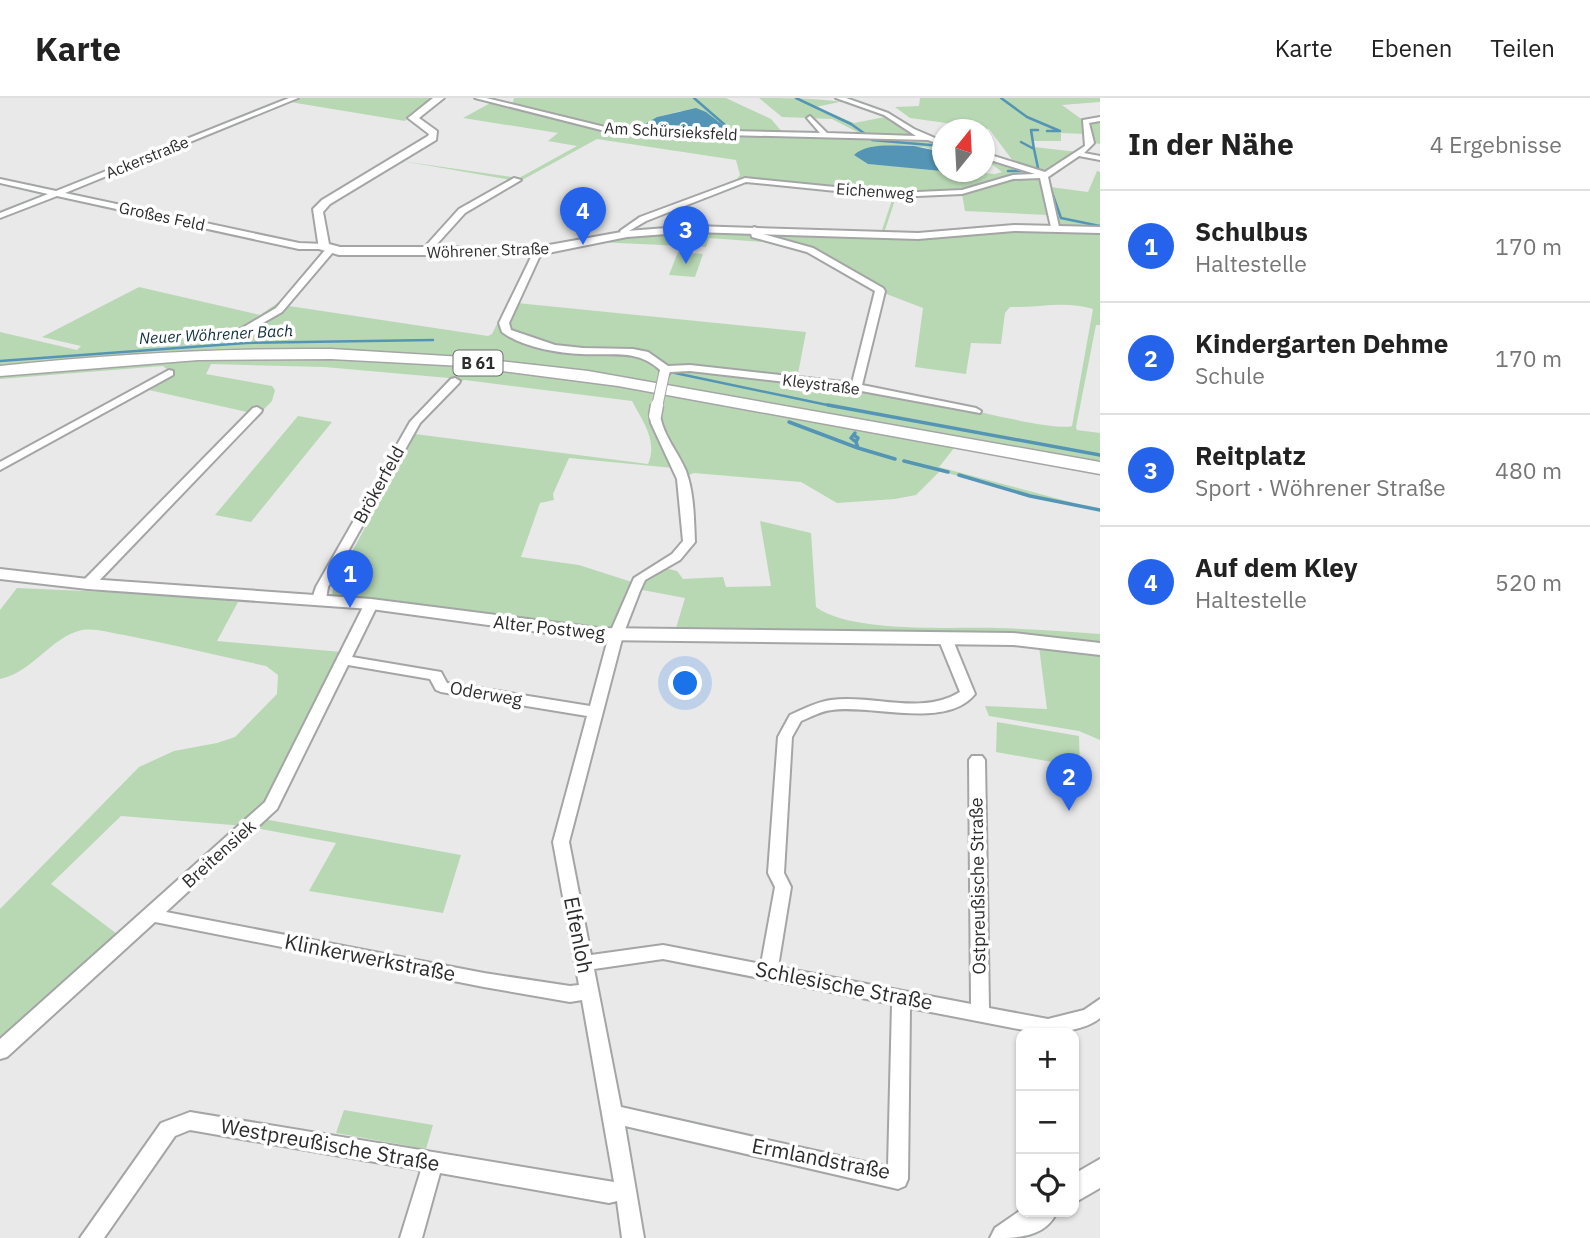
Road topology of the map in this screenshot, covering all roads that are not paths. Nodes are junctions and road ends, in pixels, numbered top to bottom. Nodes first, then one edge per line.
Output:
1 (295, 98) edge
2 (439, 98) edge
3 (478, 98) edge
4 (839, 98) edge
5 (810, 118) dead end
6 (1100, 119) edge
7 (826, 136) junction
8 (929, 138) junction
9 (932, 139) edge
10 (1080, 154) junction
11 (995, 158) edge
12 (1100, 158) edge
13 (1044, 176) junction
14 (517, 180) dead end
15 (0, 181) edge
16 (58, 193) junction
17 (0, 216) edge
18 (1055, 227) junction
19 (754, 230) junction
20 (1100, 230) edge
21 (627, 234) junction
22 (327, 248) junction
23 (538, 251) junction
24 (425, 252) junction
25 (232, 337) dead end
26 (0, 371) edge
27 (664, 371) junction
28 (169, 373) dead end
29 (455, 381) dead end
30 (856, 387) junction
31 (257, 410) dead end
32 (976, 411) dead end
33 (0, 467) edge
34 (1100, 468) edge
35 (0, 575) edge
36 (88, 584) junction
37 (319, 599) junction
38 (371, 604) junction
39 (616, 635) junction
40 (945, 638) junction
41 (1100, 649) edge
42 (343, 660) junction
43 (595, 712) junction
44 (977, 760) dead end
45 (153, 913) junction
46 (583, 963) junction
47 (768, 972) junction
48 (589, 992) junction
49 (901, 997) junction
50 (1100, 1007) edge
51 (980, 1012) junction
52 (0, 1051) edge
53 (613, 1114) junction
54 (433, 1163) junction
55 (1100, 1172) edge
56 (1079, 1187) edge
57 (625, 1190) junction
58 (90, 1238) edge
59 (411, 1238) edge
60 (633, 1238) edge

1 - 16 street, Ackerstraße
2 - 22 street
3 - 7 street, Am Schürsieksfeld
4 - 8 street
5 - 7 street
6 - 10 street
7 - 8 street, Am Schürsieksfeld
8 - 9 street
10 - 12 street
10 - 13 street, Eichenweg
11 - 13 street
13 - 18 street
13 - 21 street, Eichenweg
14 - 24 street
15 - 16 street, Großes Feld
16 - 17 street, Ackerstraße
16 - 22 street, Großes Feld
18 - 19 street, Wöhrener Straße
18 - 20 street, Wöhrener Straße
19 - 21 street, Wöhrener Straße
19 - 30 street
21 - 23 street, Wöhrener Straße
22 - 24 street, Wöhrener Straße
22 - 25 street
23 - 24 street, Wöhrener Straße
23 - 27 street
26 - 34 main road, B 61
27 - 30 street, Kleystraße
27 - 39 street, Elfenloh, bridge
28 - 33 street
29 - 37 street, Brökerfeld
30 - 32 street, Kleystraße
31 - 36 street
35 - 36 street, Alter Postweg
36 - 37 street, Alter Postweg
37 - 38 street, Alter Postweg
38 - 39 street, Alter Postweg
38 - 42 street, Breitensiek
39 - 40 street, Alter Postweg
39 - 43 street, Elfenloh
40 - 41 street, Alter Postweg
40 - 47 street
42 - 43 street, Oderweg
42 - 45 street, Breitensiek
43 - 46 street, Elfenloh
44 - 51 street, Ostpreußische Straße
45 - 48 street, Klinkerwerkstraße
45 - 52 street, Breitensiek
46 - 47 street, Schlesische Straße
46 - 48 street, Elfenloh
47 - 49 street, Schlesische Straße
48 - 53 street, Elfenloh
49 - 51 street, Schlesische Straße
49 - 53 street, Ermlandstraße
50 - 51 street, Schlesische Straße
53 - 57 street, Elfenloh
54 - 57 street, Westpreußische Straße
54 - 58 street, Westpreußische Straße
54 - 59 street
55 - 56 street
57 - 60 street, Elfenloh

